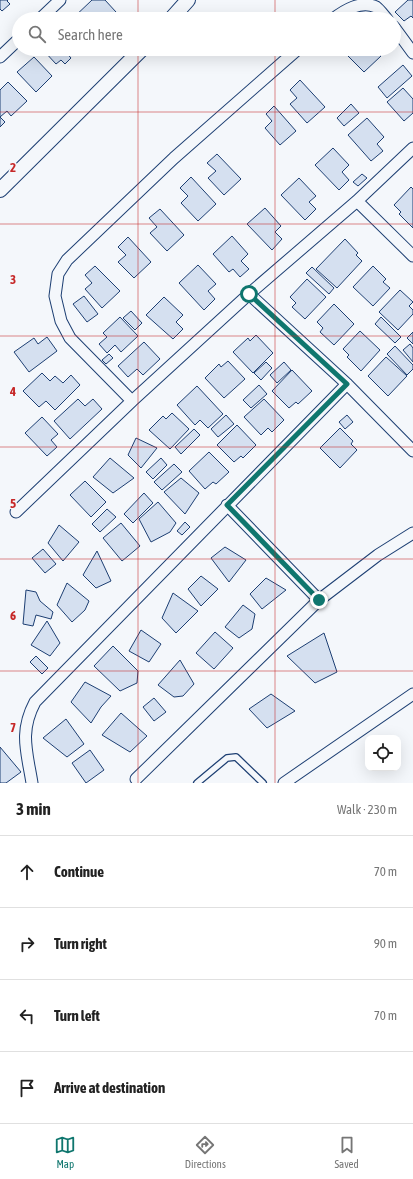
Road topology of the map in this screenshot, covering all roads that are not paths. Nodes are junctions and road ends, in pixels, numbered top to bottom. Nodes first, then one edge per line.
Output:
1 (60, 0) edge
2 (188, 0) edge
3 (47, 12) edge
4 (177, 12) edge
5 (342, 12) edge
6 (381, 12) edge
7 (401, 37) edge
8 (12, 46) edge
9 (413, 53) edge
10 (135, 56) edge
11 (290, 56) edge
12 (0, 57) edge
13 (413, 148) edge
14 (0, 190) edge
15 (357, 202) junction
16 (413, 256) edge
17 (249, 294) junction
18 (347, 384) junction
19 (132, 401) junction
20 (413, 452) edge
21 (227, 505) junction
22 (16, 512) dead end
23 (413, 533) edge
24 (319, 600) junction
25 (413, 694) edge
26 (136, 779) dead end
27 (32, 783) edge
28 (197, 783) edge
29 (263, 783) edge
30 (284, 783) edge

1 - 3 street
2 - 4 street
5 - 6 street
7 - 9 street
8 - 12 street
10 - 14 street
11 - 19 street
13 - 15 street
15 - 16 street
15 - 17 street
17 - 18 street
17 - 19 street
18 - 20 street
18 - 21 street
19 - 22 street
21 - 24 street
21 - 27 street
23 - 24 street
24 - 26 street
25 - 30 street
28 - 29 lane

